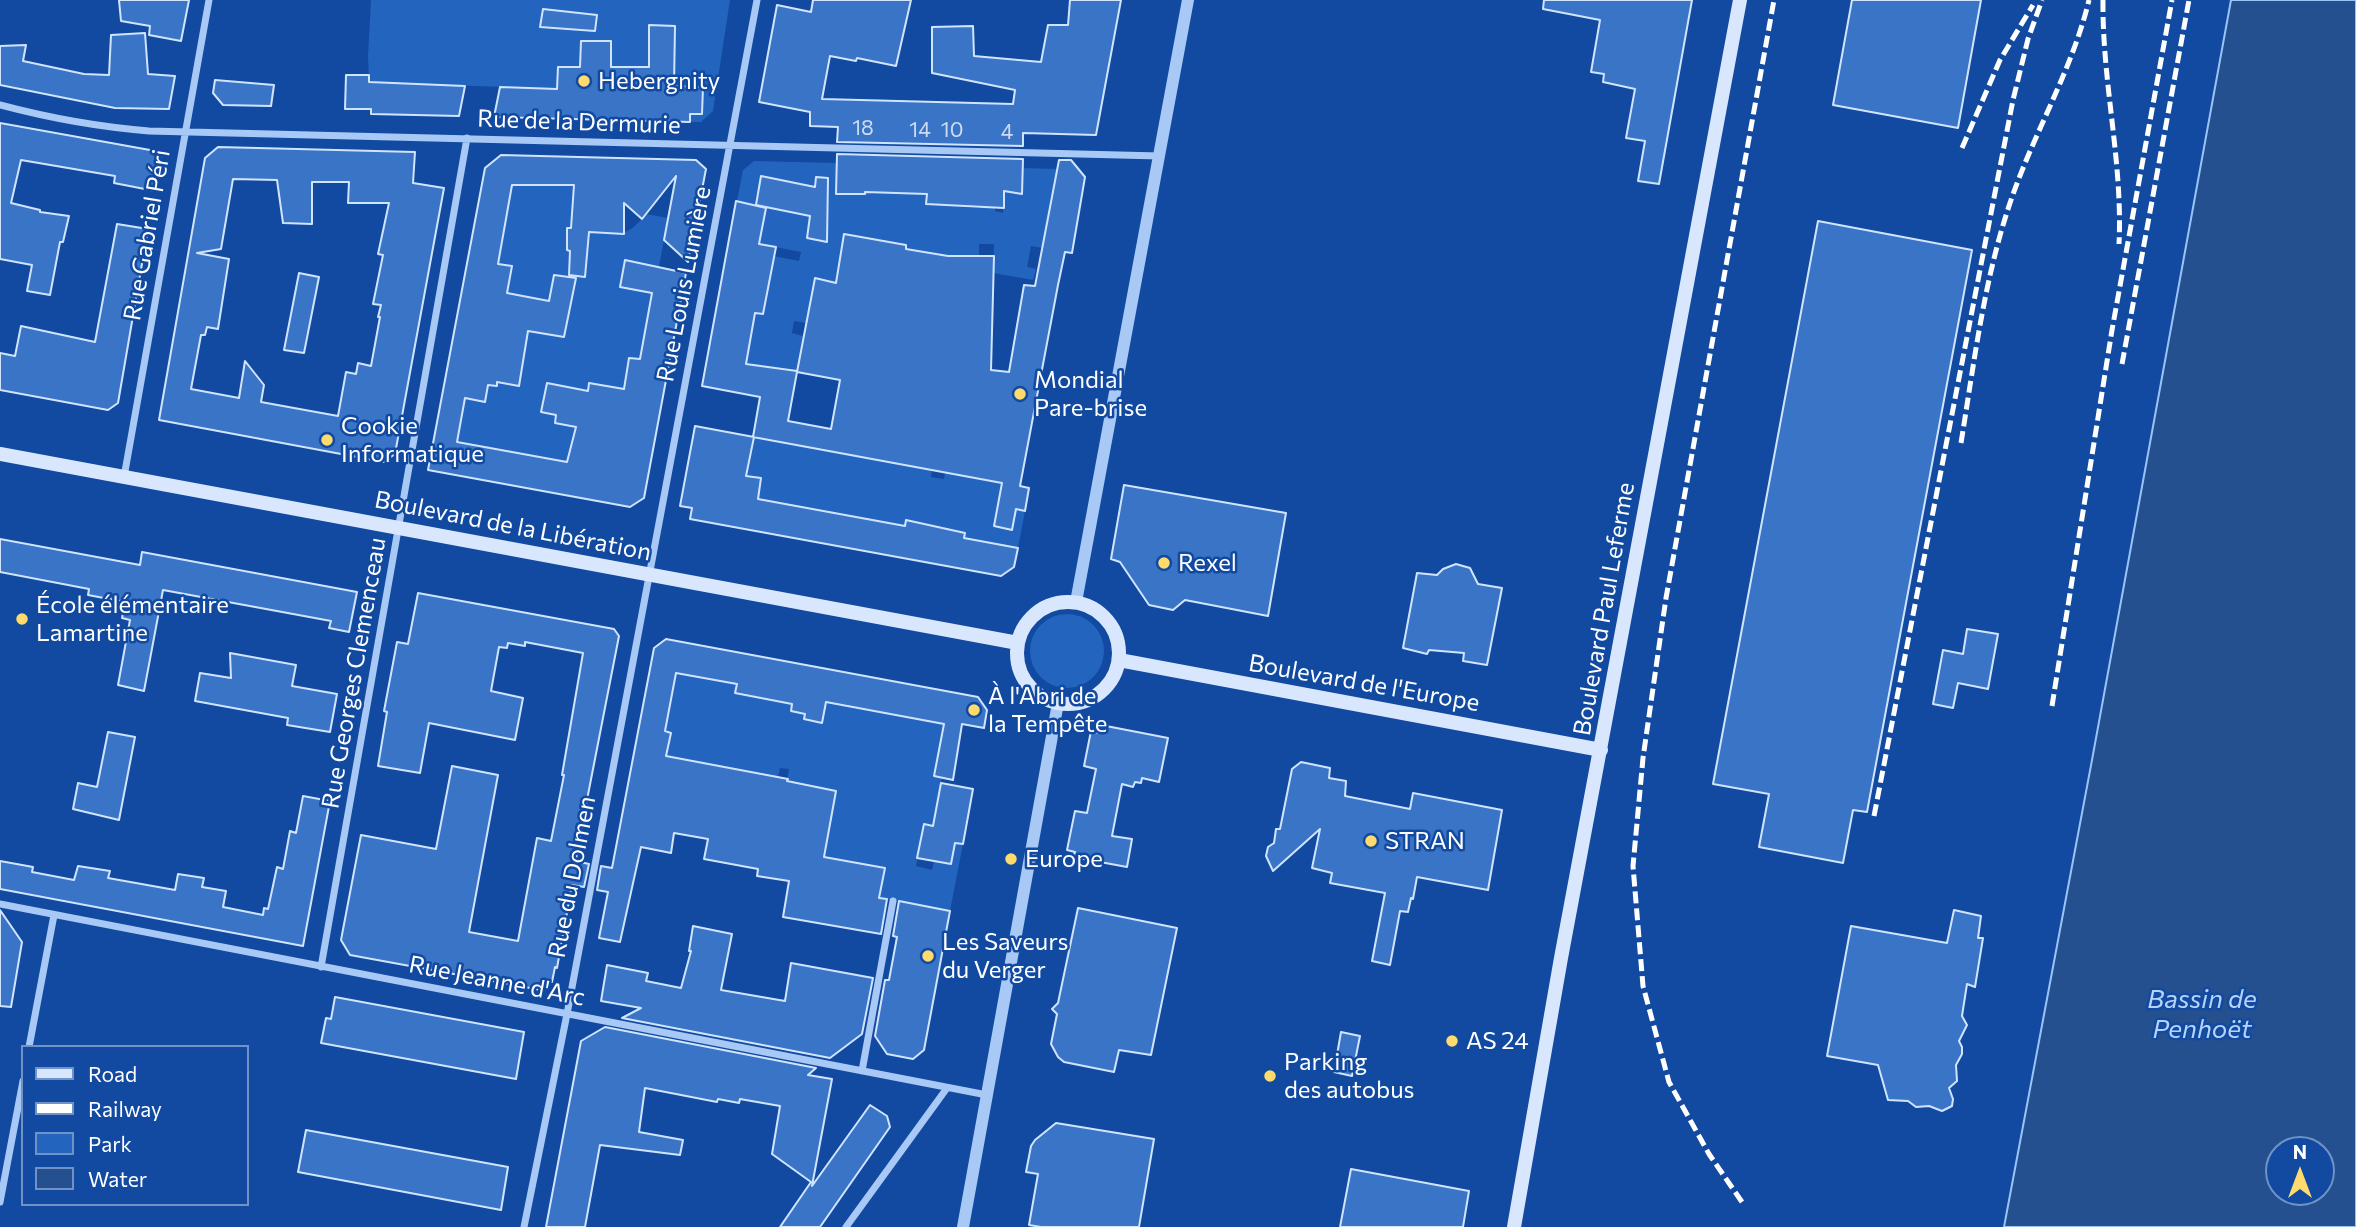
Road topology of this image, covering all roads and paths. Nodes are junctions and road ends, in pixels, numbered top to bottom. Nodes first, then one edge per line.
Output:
1 (209, 0) edge
2 (757, 0) edge
3 (1188, 0) edge
4 (1740, 0) edge
5 (0, 105) edge
6 (186, 130) junction
7 (467, 138) junction
8 (729, 145) junction
9 (1160, 156) junction
10 (0, 454) edge
11 (124, 477) junction
12 (399, 528) junction
13 (648, 574) junction
14 (1076, 602) junction
15 (1017, 643) junction
16 (1119, 660) junction
17 (1058, 703) junction
18 (1601, 750) junction
19 (892, 901) dead end
20 (0, 904) edge
21 (54, 915) junction
22 (321, 967) junction
23 (567, 1014) junction
24 (29, 1045) edge
25 (862, 1071) junction
26 (947, 1087) junction
27 (21, 1092) edge
28 (987, 1095) junction
29 (0, 1202) edge
30 (524, 1227) edge
31 (846, 1227) edge
32 (962, 1227) edge
33 (1514, 1227) edge

1 - 6 street, Rue Gabriel Péri
2 - 8 street, Rue Louis Lumière
3 - 9 street
4 - 18 main road, Boulevard Paul Leferme
5 - 6 street, Rue de la Dermurie
6 - 7 street, Rue de la Dermurie
6 - 11 street, Rue Gabriel Péri
7 - 8 street, Rue de la Dermurie
7 - 12 street, Rue Georges Clemenceau
8 - 9 street, Rue de la Dermurie
8 - 13 street, Rue Louis Lumière
9 - 14 street
10 - 11 main road, Boulevard de la Libération
11 - 12 main road, Boulevard de la Libération
12 - 13 main road, Boulevard de la Libération
12 - 22 street, Rue Georges Clemenceau
13 - 15 main road, Boulevard de la Libération
13 - 23 street, Rue du Dolmen
14 - 15 main road
14 - 16 main road
15 - 17 main road
16 - 17 main road
16 - 18 main road, Boulevard de l'Europe
17 - 28 street
18 - 33 main road, Boulevard Paul Leferme
19 - 25 street
20 - 21 street, Rue Jeanne d'Arc
21 - 22 street, Rue Jeanne d'Arc
21 - 24 street
22 - 23 street, Rue Jeanne d'Arc
23 - 25 street, Rue Jeanne d'Arc
23 - 30 street, Rue du Dolmen
25 - 26 street, Rue Jeanne d'Arc
26 - 28 street, Rue Jeanne d'Arc
26 - 31 street
27 - 29 street
28 - 32 street

